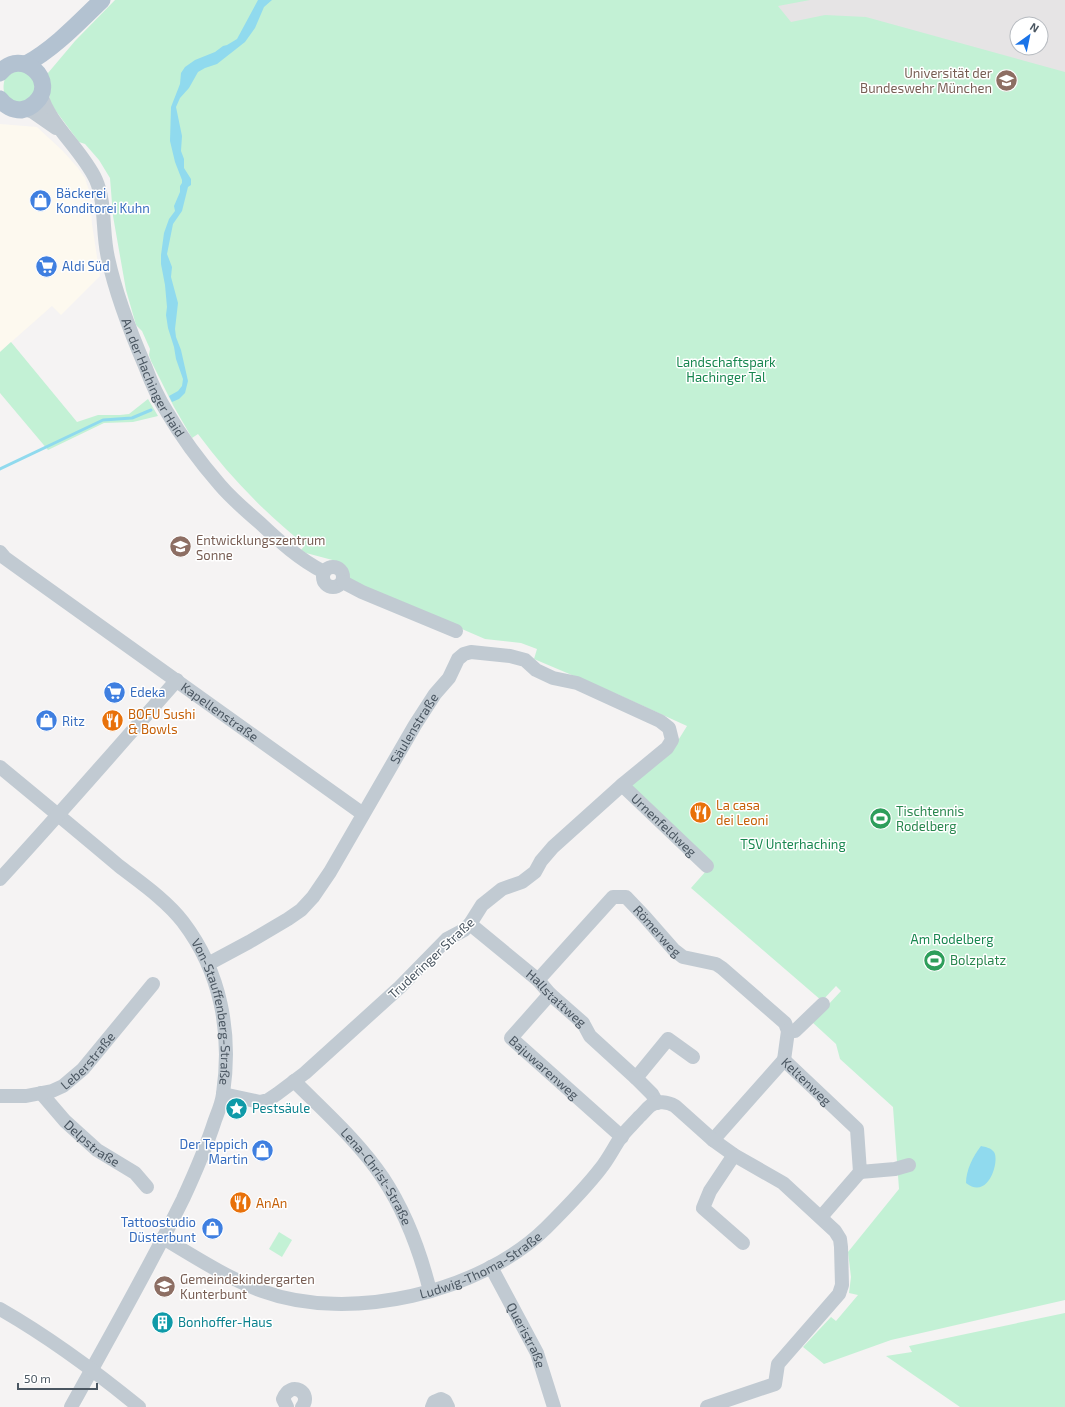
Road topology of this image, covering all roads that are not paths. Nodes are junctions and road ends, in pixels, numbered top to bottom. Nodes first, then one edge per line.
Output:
1 (102, 0) edge
2 (70, 31) junction
3 (9, 66) edge
4 (41, 86) junction
5 (9, 106) edge
6 (64, 134) junction
7 (0, 552) edge
8 (456, 630) dead end
9 (177, 680) junction
10 (671, 735) joint
11 (0, 767) edge
12 (622, 785) junction
13 (363, 814) junction
14 (58, 815) junction
15 (707, 866) dead end
16 (0, 880) edge
17 (470, 924) junction
18 (208, 964) junction
19 (538, 980) junction
20 (153, 984) dead end
21 (550, 994) junction
22 (823, 1004) dead end
23 (788, 1032) junction
24 (693, 1057) dead end
25 (784, 1060) junction
26 (636, 1078) junction
27 (294, 1081) junction
28 (41, 1093) junction
29 (223, 1094) junction
30 (0, 1096) edge
31 (657, 1103) junction
32 (622, 1136) junction
33 (713, 1140) junction
34 (734, 1155) junction
35 (909, 1165) dead end
36 (860, 1172) junction
37 (147, 1187) dead end
38 (821, 1218) junction
39 (163, 1238) junction
40 (743, 1243) dead end
41 (491, 1267) junction
42 (430, 1290) junction
43 (0, 1309) edge
44 (92, 1370) junction
45 (71, 1407) edge
46 (139, 1407) edge
47 (287, 1407) edge
48 (302, 1407) edge
49 (432, 1407) edge
50 (448, 1407) edge
51 (554, 1407) edge
52 (707, 1407) edge

1 - 2 main road
2 - 3 main road
2 - 4 main road
3 - 4 main road
4 - 5 main road
4 - 6 street, An der Hachinger Haid
5 - 6 street, An der Hachinger Haid
6 - 8 street, An der Hachinger Haid
7 - 9 street, Kapellenstraße
9 - 13 street, Kapellenstraße
9 - 14 street
10 - 12 street, Truderinger Straße
10 - 13 street, Säulenstraße
11 - 14 street, Von-Stauffenberg-Straße
12 - 15 street, Urnenfeldweg
12 - 17 street, Truderinger Straße
13 - 18 street, Säulenstraße
14 - 16 street
14 - 18 street, Von-Stauffenberg-Straße
17 - 19 street, Hallstattweg
17 - 27 street, Truderinger Straße
18 - 29 street, Von-Stauffenberg-Straße
19 - 21 street, Hallstattweg
19 - 23 street, Römerweg
20 - 28 street, Leberstraße
21 - 26 street, Hallstattweg
21 - 32 street, Bajuwarenweg
22 - 23 street
23 - 25 street
24 - 26 street
25 - 33 street, Keltenweg
25 - 36 street, Keltenweg
26 - 31 street, Hallstattweg
27 - 29 street, Truderinger Straße
27 - 42 street, Lena-Christ-Straße
28 - 30 street, Leberstraße
28 - 37 street, Delpstraße
29 - 39 street, Von-Stauffenberg-Straße
31 - 32 street, Ludwig-Thoma-Straße
31 - 33 street
32 - 41 street, Ludwig-Thoma-Straße
33 - 34 street
34 - 38 street
34 - 40 street
35 - 36 street
36 - 38 street
38 - 52 street
39 - 42 street, Ludwig-Thoma-Straße
39 - 44 street, Von-Stauffenberg-Straße
41 - 42 street, Ludwig-Thoma-Straße
41 - 51 street, Queristraße
43 - 44 street
44 - 45 street, Von-Stauffenberg-Straße
44 - 46 street
47 - 48 street
49 - 50 street

